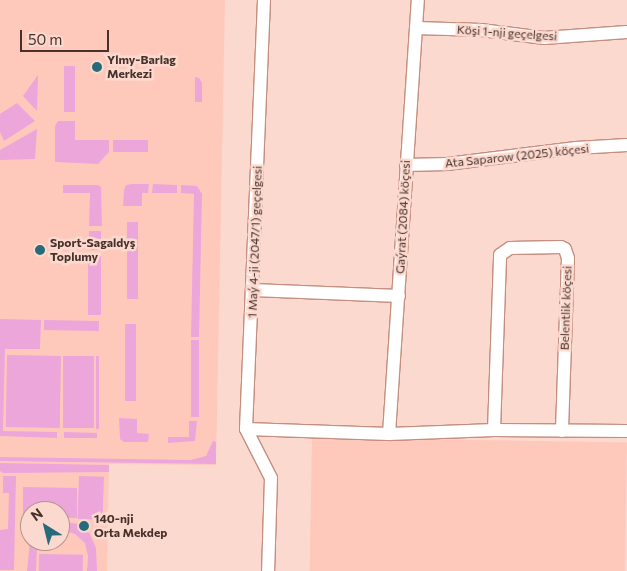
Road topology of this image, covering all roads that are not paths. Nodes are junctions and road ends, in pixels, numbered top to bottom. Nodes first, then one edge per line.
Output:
1 (264, 0) edge
2 (418, 0) edge
3 (416, 28) junction
4 (627, 32) edge
5 (627, 145) edge
6 (406, 165) junction
7 (253, 290) junction
8 (399, 296) junction
9 (246, 429) junction
10 (494, 430) junction
11 (562, 431) junction
12 (627, 431) edge
13 (389, 434) junction
14 (268, 571) edge

1 - 7 street, 1 Maý 4-ji (2047/1) geçelgesi
2 - 3 street, Gaýrat (2084) köçesi
3 - 4 street, Köşi 1-nji geçelgesi
3 - 6 street, Gaýrat (2084) köçesi
5 - 6 street, Ata Saparow (2025) köçesi
6 - 8 street, Gaýrat (2084) köçesi
7 - 8 street
7 - 9 street, 1 Maý 4-ji (2047/1) geçelgesi
8 - 13 street, Gaýrat (2084) köçesi
9 - 13 street
9 - 14 street, 1 Maý 4-ji (2047/1) geçelgesi
10 - 11 street
10 - 11 street, Belentlik köçesi
10 - 13 street
11 - 12 street

